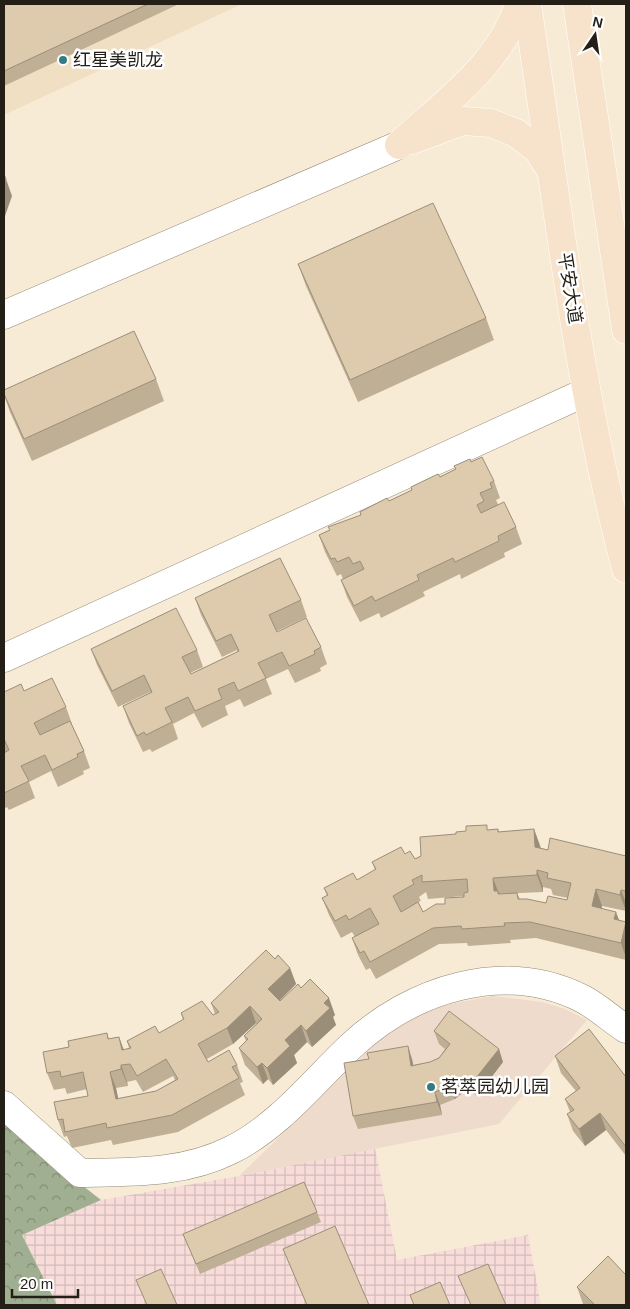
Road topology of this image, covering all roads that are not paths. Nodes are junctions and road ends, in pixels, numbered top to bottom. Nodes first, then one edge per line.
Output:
1 (519, 4) edge
2 (527, 4) edge
3 (577, 4) edge
4 (399, 145) junction
5 (553, 173) junction
6 (4, 315) edge
7 (626, 330) edge
8 (586, 392) junction
9 (626, 569) edge
10 (4, 658) edge
11 (626, 1030) edge
12 (4, 1105) edge

1 - 4 main road
2 - 5 main road, 平安大道
3 - 7 main road
4 - 5 main road
4 - 6 street
5 - 8 main road, 平安大道
8 - 9 main road, 平安大道
8 - 10 street
11 - 12 street

